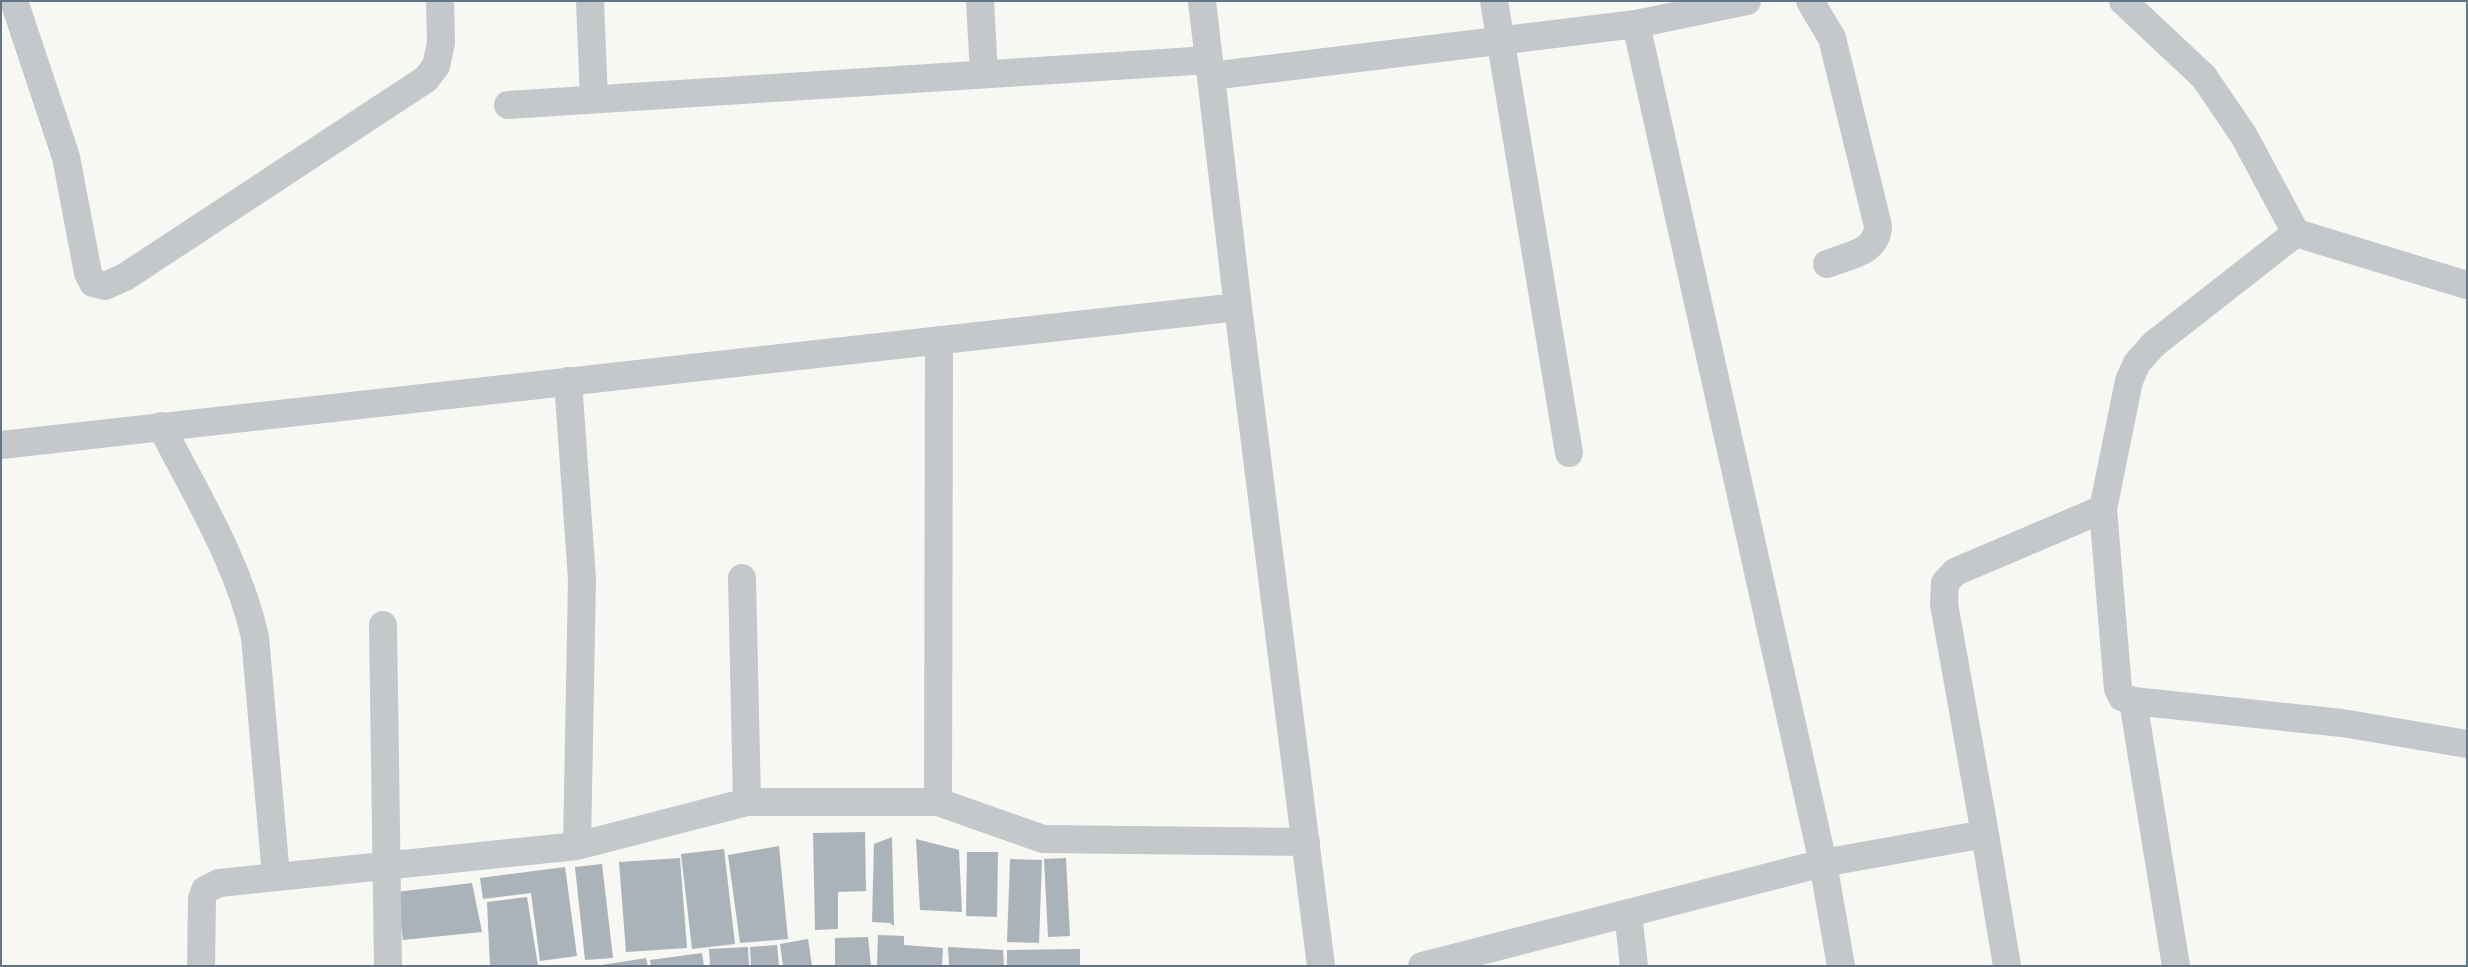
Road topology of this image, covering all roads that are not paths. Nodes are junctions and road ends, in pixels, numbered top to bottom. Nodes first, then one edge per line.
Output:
1 (14, 1) edge
2 (440, 1) edge
3 (590, 1) edge
4 (980, 1) edge
5 (1202, 1) edge
6 (1494, 1) edge
7 (1746, 1) edge
8 (1810, 1) edge
9 (2123, 1) edge
10 (1694, 6) edge
11 (1636, 24) junction
12 (1499, 41) junction
13 (1210, 68) junction
14 (984, 74) junction
15 (594, 99) junction
16 (508, 105) dead end
17 (2296, 233) junction
18 (1828, 264) dead end
19 (2466, 281) edge
20 (1238, 307) junction
21 (939, 340) junction
22 (568, 381) junction
23 (161, 426) junction
24 (1, 445) edge
25 (1569, 453) dead end
26 (2103, 509) junction
27 (742, 578) dead end
28 (383, 624) dead end
29 (2133, 701) junction
30 (2467, 744) edge
31 (748, 802) junction
32 (938, 802) junction
33 (1985, 834) junction
34 (1306, 842) junction
35 (577, 846) junction
36 (1823, 863) junction
37 (386, 864) junction
38 (276, 876) junction
39 (1628, 912) junction
40 (201, 966) edge
41 (388, 966) edge
42 (1321, 966) edge
43 (1422, 966) edge
44 (1634, 966) edge
45 (1841, 966) edge
46 (2007, 966) edge
47 (2176, 966) edge

1 - 2 street
3 - 15 street
4 - 14 street
5 - 13 street
6 - 12 street
7 - 10 street
8 - 18 street
9 - 17 street
10 - 11 street
11 - 12 street
11 - 36 street
12 - 13 street
12 - 25 street
13 - 14 street
13 - 20 street
14 - 15 street
15 - 16 street
17 - 19 street
17 - 26 street
20 - 21 street
20 - 34 street
21 - 22 street
21 - 32 street
22 - 23 street
22 - 35 street
23 - 24 street
23 - 38 street
26 - 29 street
26 - 33 street
27 - 31 street
28 - 37 street
29 - 30 street
29 - 47 street
31 - 32 street
31 - 35 street
32 - 34 street
33 - 36 street
33 - 46 street
34 - 42 street
35 - 37 street
36 - 39 street
36 - 45 street
37 - 38 street
37 - 41 street
38 - 40 street
39 - 43 street
39 - 44 street

